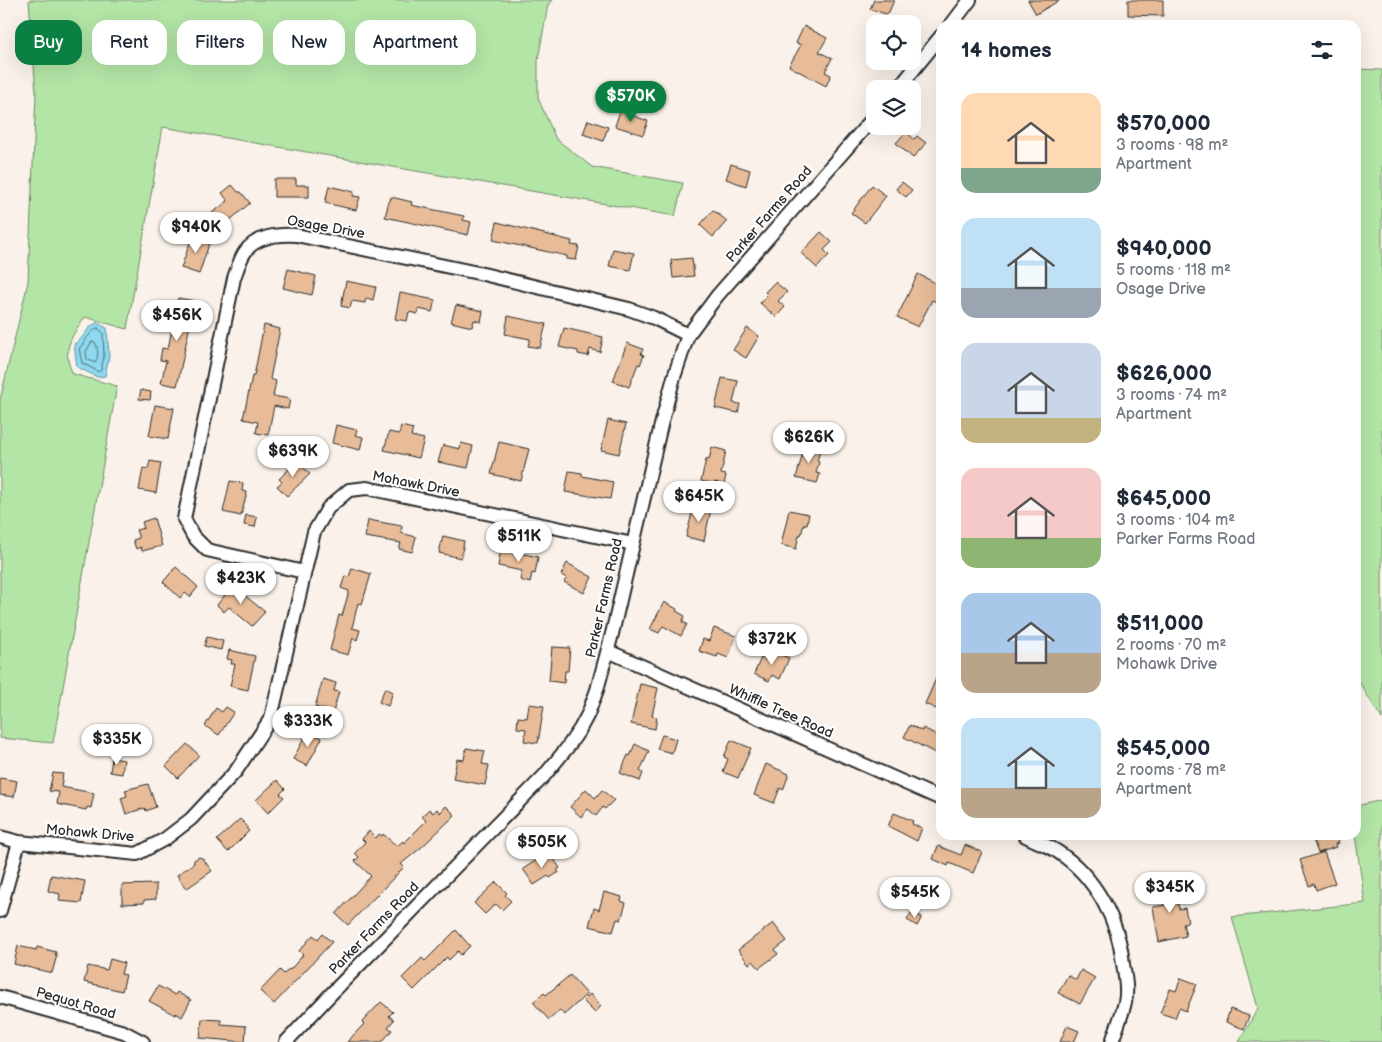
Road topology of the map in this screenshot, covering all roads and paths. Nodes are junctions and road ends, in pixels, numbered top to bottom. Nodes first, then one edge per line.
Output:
1 (970, 0) edge
2 (954, 20) edge
3 (936, 42) edge
4 (905, 80) edge
5 (866, 126) edge
6 (688, 335) junction
7 (633, 544) junction
8 (304, 572) junction
9 (608, 651) junction
10 (936, 797) edge
11 (0, 837) edge
12 (1034, 840) edge
13 (19, 842) junction
14 (0, 911) edge
15 (0, 997) edge
16 (143, 1042) edge
17 (286, 1042) edge
18 (1112, 1042) edge

1 - 2 street
3 - 4 street
5 - 6 street, Parker Farms Road
6 - 7 street, Parker Farms Road
6 - 8 street, Osage Drive
7 - 8 street, Mohawk Drive
7 - 9 street, Parker Farms Road
8 - 13 street, Mohawk Drive
9 - 10 street, Whiffle Tree Road
9 - 17 street, Parker Farms Road
11 - 13 street, Mohawk Drive
12 - 18 street
13 - 14 street
15 - 16 street, Pequot Road

